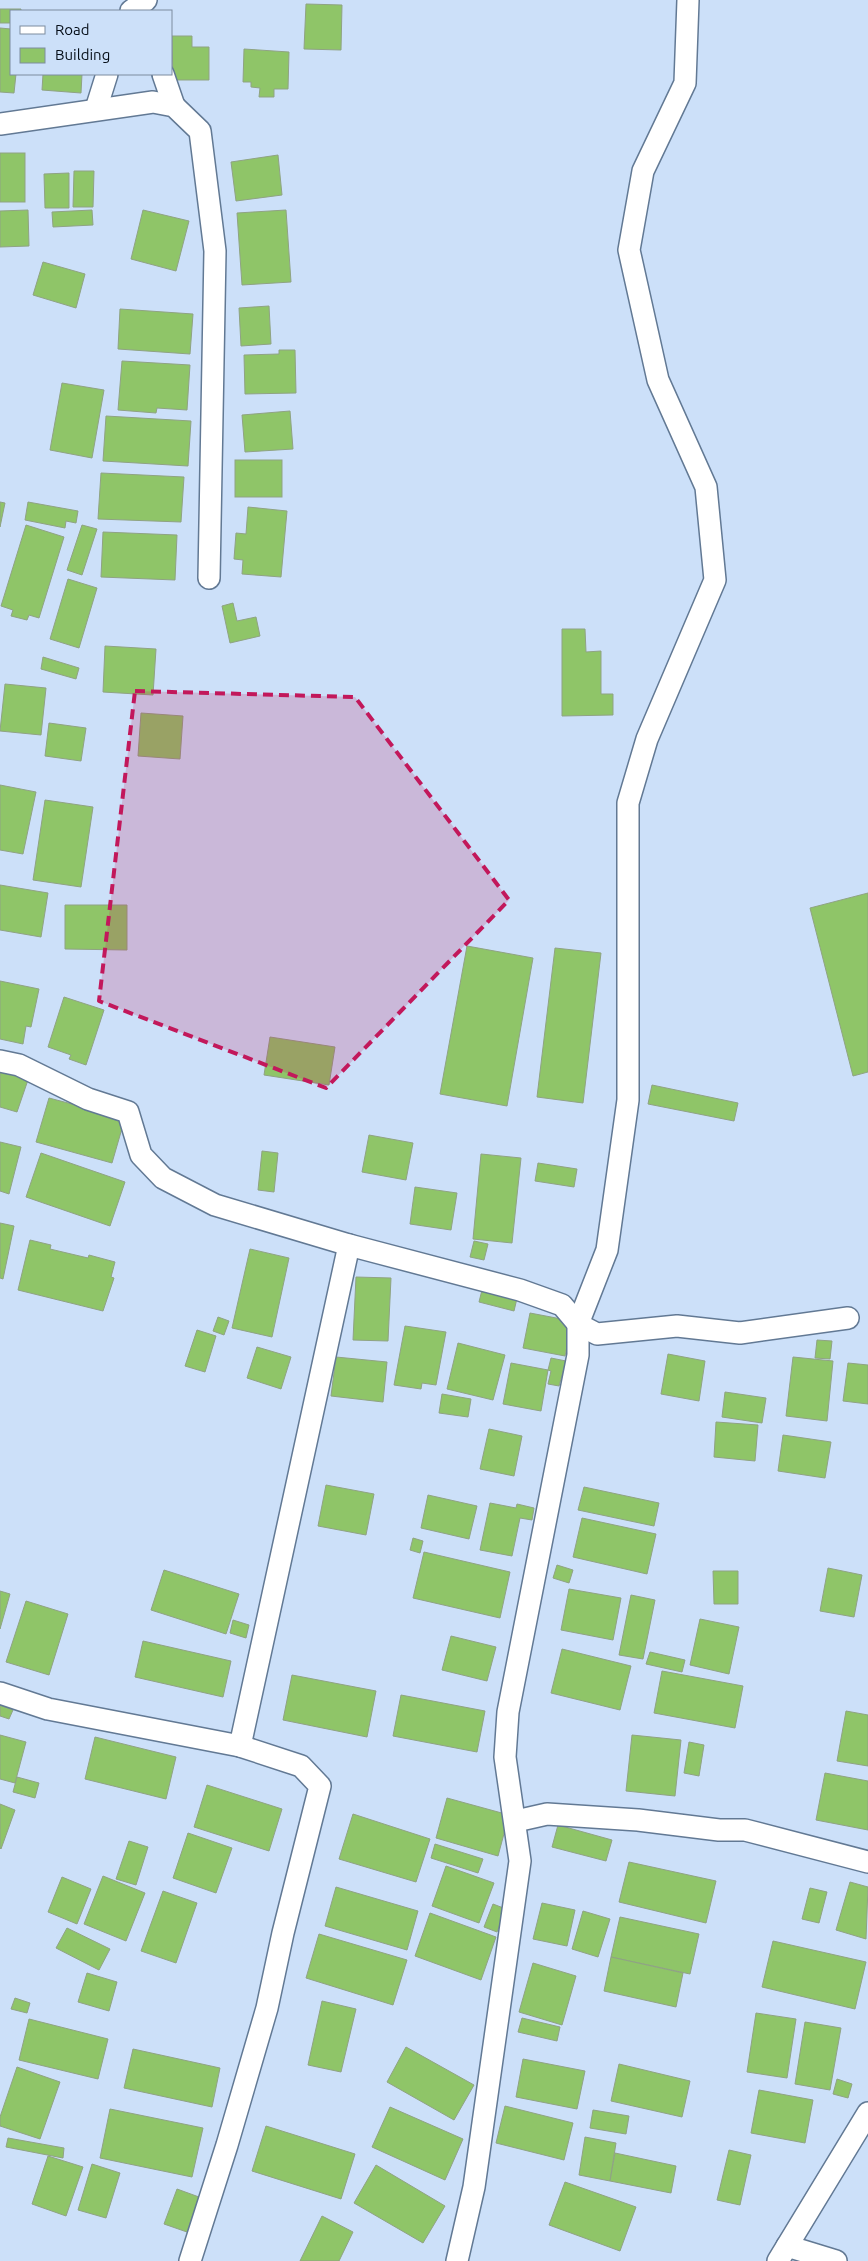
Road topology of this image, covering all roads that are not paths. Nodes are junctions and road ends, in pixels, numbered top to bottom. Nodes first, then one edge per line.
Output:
1 (688, 0) edge
2 (106, 75) edge
3 (163, 75) edge
4 (174, 106) junction
5 (96, 109) junction
6 (0, 124) edge
7 (209, 578) dead end
8 (0, 1061) edge
9 (349, 1246) junction
10 (848, 1318) dead end
11 (578, 1324) junction
12 (0, 1693) edge
13 (240, 1746) junction
14 (516, 1821) junction
15 (868, 1862) edge
16 (868, 2113) edge
17 (783, 2254) edge
18 (190, 2261) edge
19 (457, 2261) edge
20 (836, 2261) edge

1 - 11 street
2 - 5 street
3 - 4 street
4 - 5 street
4 - 7 street
5 - 6 street
8 - 9 street
9 - 11 street
9 - 13 street
10 - 11 street
11 - 14 street
12 - 13 street
13 - 18 street
14 - 15 street
14 - 19 street
16 - 17 street
17 - 20 street

